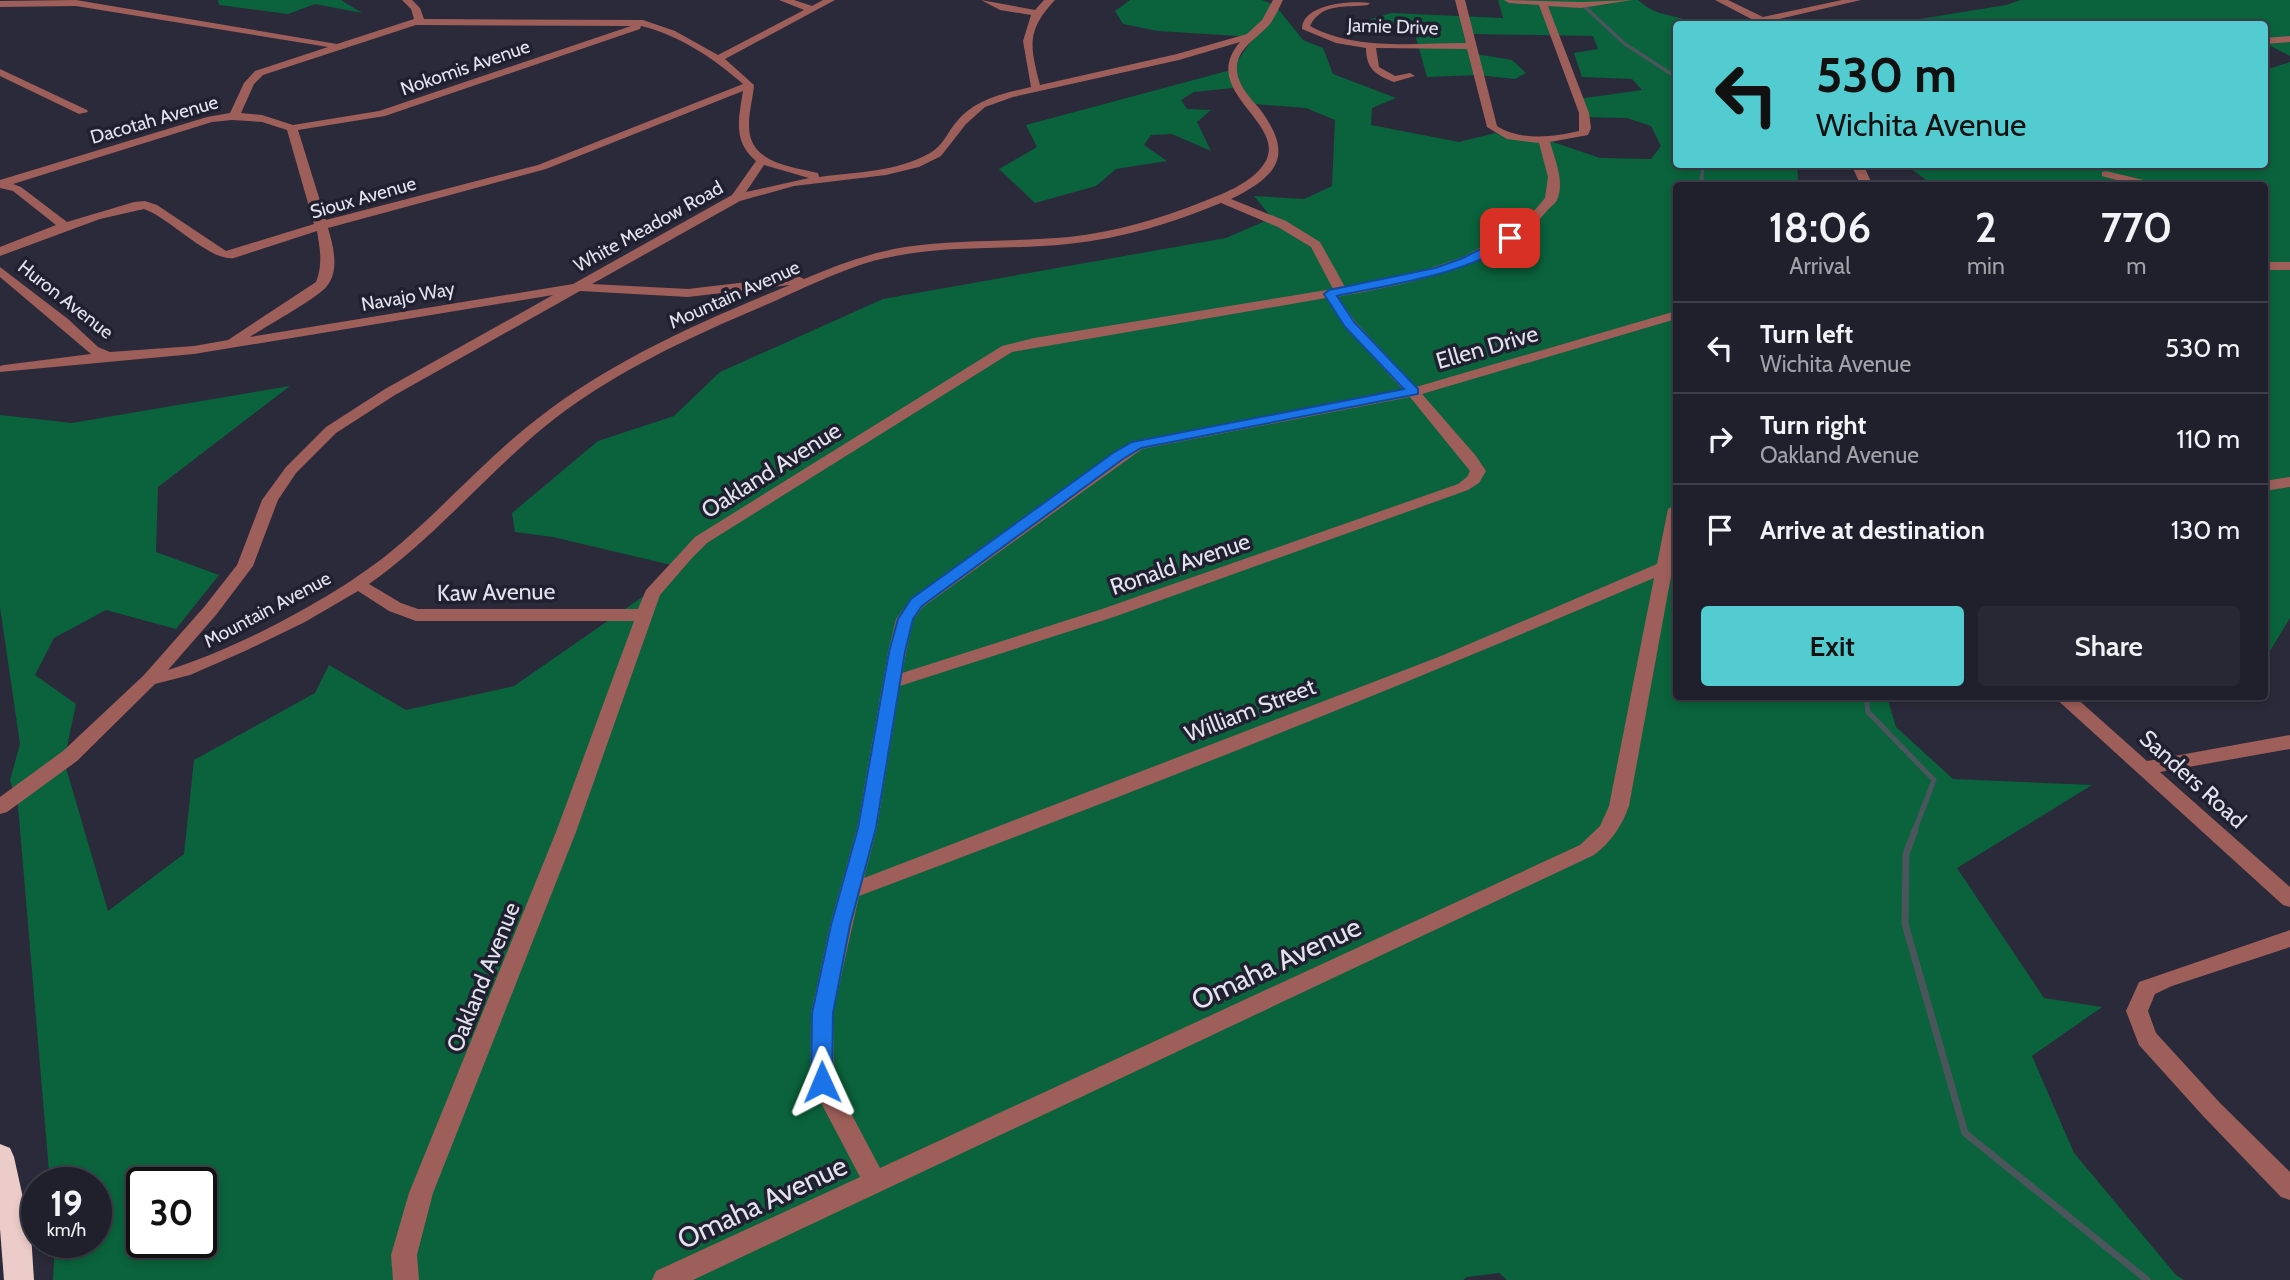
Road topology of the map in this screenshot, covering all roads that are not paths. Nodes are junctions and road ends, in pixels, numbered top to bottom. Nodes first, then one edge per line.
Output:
1 (407, 0) edge
2 (784, 0) edge
3 (830, 0) edge
4 (986, 0) edge
5 (1050, 0) edge
6 (1278, 0) edge
7 (1460, 0) edge
8 (1509, 0) edge
9 (1627, 0) edge
10 (1720, 0) edge
11 (1856, 0) edge
12 (1365, 3) dead end
13 (0, 4) edge
14 (1543, 4) junction
15 (812, 9) junction
16 (1036, 13) junction
17 (1760, 20) joint
18 (415, 22) junction
19 (645, 24) junction
20 (1250, 36) junction
21 (2290, 39) edge
22 (2268, 41) edge
23 (1371, 44) junction
24 (340, 45) junction
25 (1471, 46) junction
26 (718, 59) junction
27 (0, 72) edge
28 (1410, 76) dead end
29 (749, 85) junction
30 (1036, 88) junction
31 (83, 112) dead end
32 (235, 115) junction
33 (292, 128) junction
34 (1544, 139) junction
35 (761, 161) junction
36 (2107, 175) edge
37 (830, 178) junction
38 (2138, 182) edge
39 (1, 184) edge
40 (736, 198) junction
41 (1222, 198) junction
42 (321, 226) junction
43 (66, 228) junction
44 (0, 252) edge
45 (2268, 266) edge
46 (2290, 266) edge
47 (0, 271) edge
48 (818, 278) junction
49 (578, 287) junction
50 (1335, 293) junction
51 (1673, 316) edge
52 (232, 343) junction
53 (108, 356) junction
54 (4, 369) dead end
55 (1413, 392) junction
56 (2290, 482) edge
57 (2268, 485) edge
58 (1673, 525) edge
59 (1665, 567) junction
60 (356, 583) junction
61 (645, 615) junction
62 (149, 679) junction
63 (892, 682) junction
64 (2067, 700) edge
65 (2290, 742) edge
66 (2144, 768) junction
67 (0, 807) edge
68 (850, 891) junction
69 (2290, 899) edge
70 (2290, 938) edge
71 (0, 1157) edge
72 (875, 1182) junction
73 (2290, 1189) edge
74 (19, 1280) edge
75 (406, 1280) edge
76 (665, 1280) edge

1 - 18 street
2 - 15 street
3 - 15 street
4 - 16 street
5 - 16 street
6 - 20 street
7 - 25 street
8 - 14 street
9 - 14 street
10 - 17 street
11 - 17 street
12 - 23 street, Jamie Drive
13 - 24 street
14 - 34 street
15 - 26 street
16 - 30 street
18 - 19 street, Dacotah Avenue
18 - 24 street, Dacotah Avenue
19 - 26 street
19 - 33 street, Nokomis Avenue
20 - 30 street, White Meadow Road
20 - 41 street, Mountain Avenue
21 - 22 street
23 - 25 street, Jamie Drive
23 - 28 street
24 - 32 street, Dacotah Avenue
25 - 34 street
26 - 29 street
27 - 31 street
29 - 35 street
29 - 42 street, Sioux Avenue
30 - 37 street, White Meadow Road
32 - 33 street
32 - 39 street, Dacotah Avenue
33 - 42 street
34 - 50 street, Oakland Avenue
35 - 37 street
35 - 40 street
36 - 38 street
37 - 40 street, White Meadow Road
39 - 43 street
40 - 49 street, White Meadow Road
41 - 48 street, Mountain Avenue
41 - 50 street
42 - 43 street, Sioux Avenue
42 - 52 street
43 - 44 street, Huron Avenue
45 - 46 street
47 - 53 street, Huron Avenue
48 - 49 street, Navajo Way
48 - 60 street, Mountain Avenue
49 - 52 street, Navajo Way
49 - 62 street, White Meadow Road
50 - 55 street
50 - 61 street, Oakland Avenue
51 - 55 street, Ellen Drive
52 - 53 street, Navajo Way
53 - 54 street, Navajo Way
55 - 63 street, Ellen Drive
55 - 63 street, Ronald Avenue
56 - 57 street
58 - 59 street, Omaha Avenue
59 - 68 street, William Street
59 - 72 street, Omaha Avenue
60 - 61 street, Kaw Avenue
60 - 62 street, Mountain Avenue
61 - 75 street, Oakland Avenue
62 - 67 street, White Meadow Road
63 - 68 street, Ellen Drive
64 - 66 street, Sanders Road
65 - 66 street
66 - 69 street, Sanders Road
68 - 72 street, Ellen Drive
70 - 73 street
71 - 74 highway
72 - 76 street, Omaha Avenue

